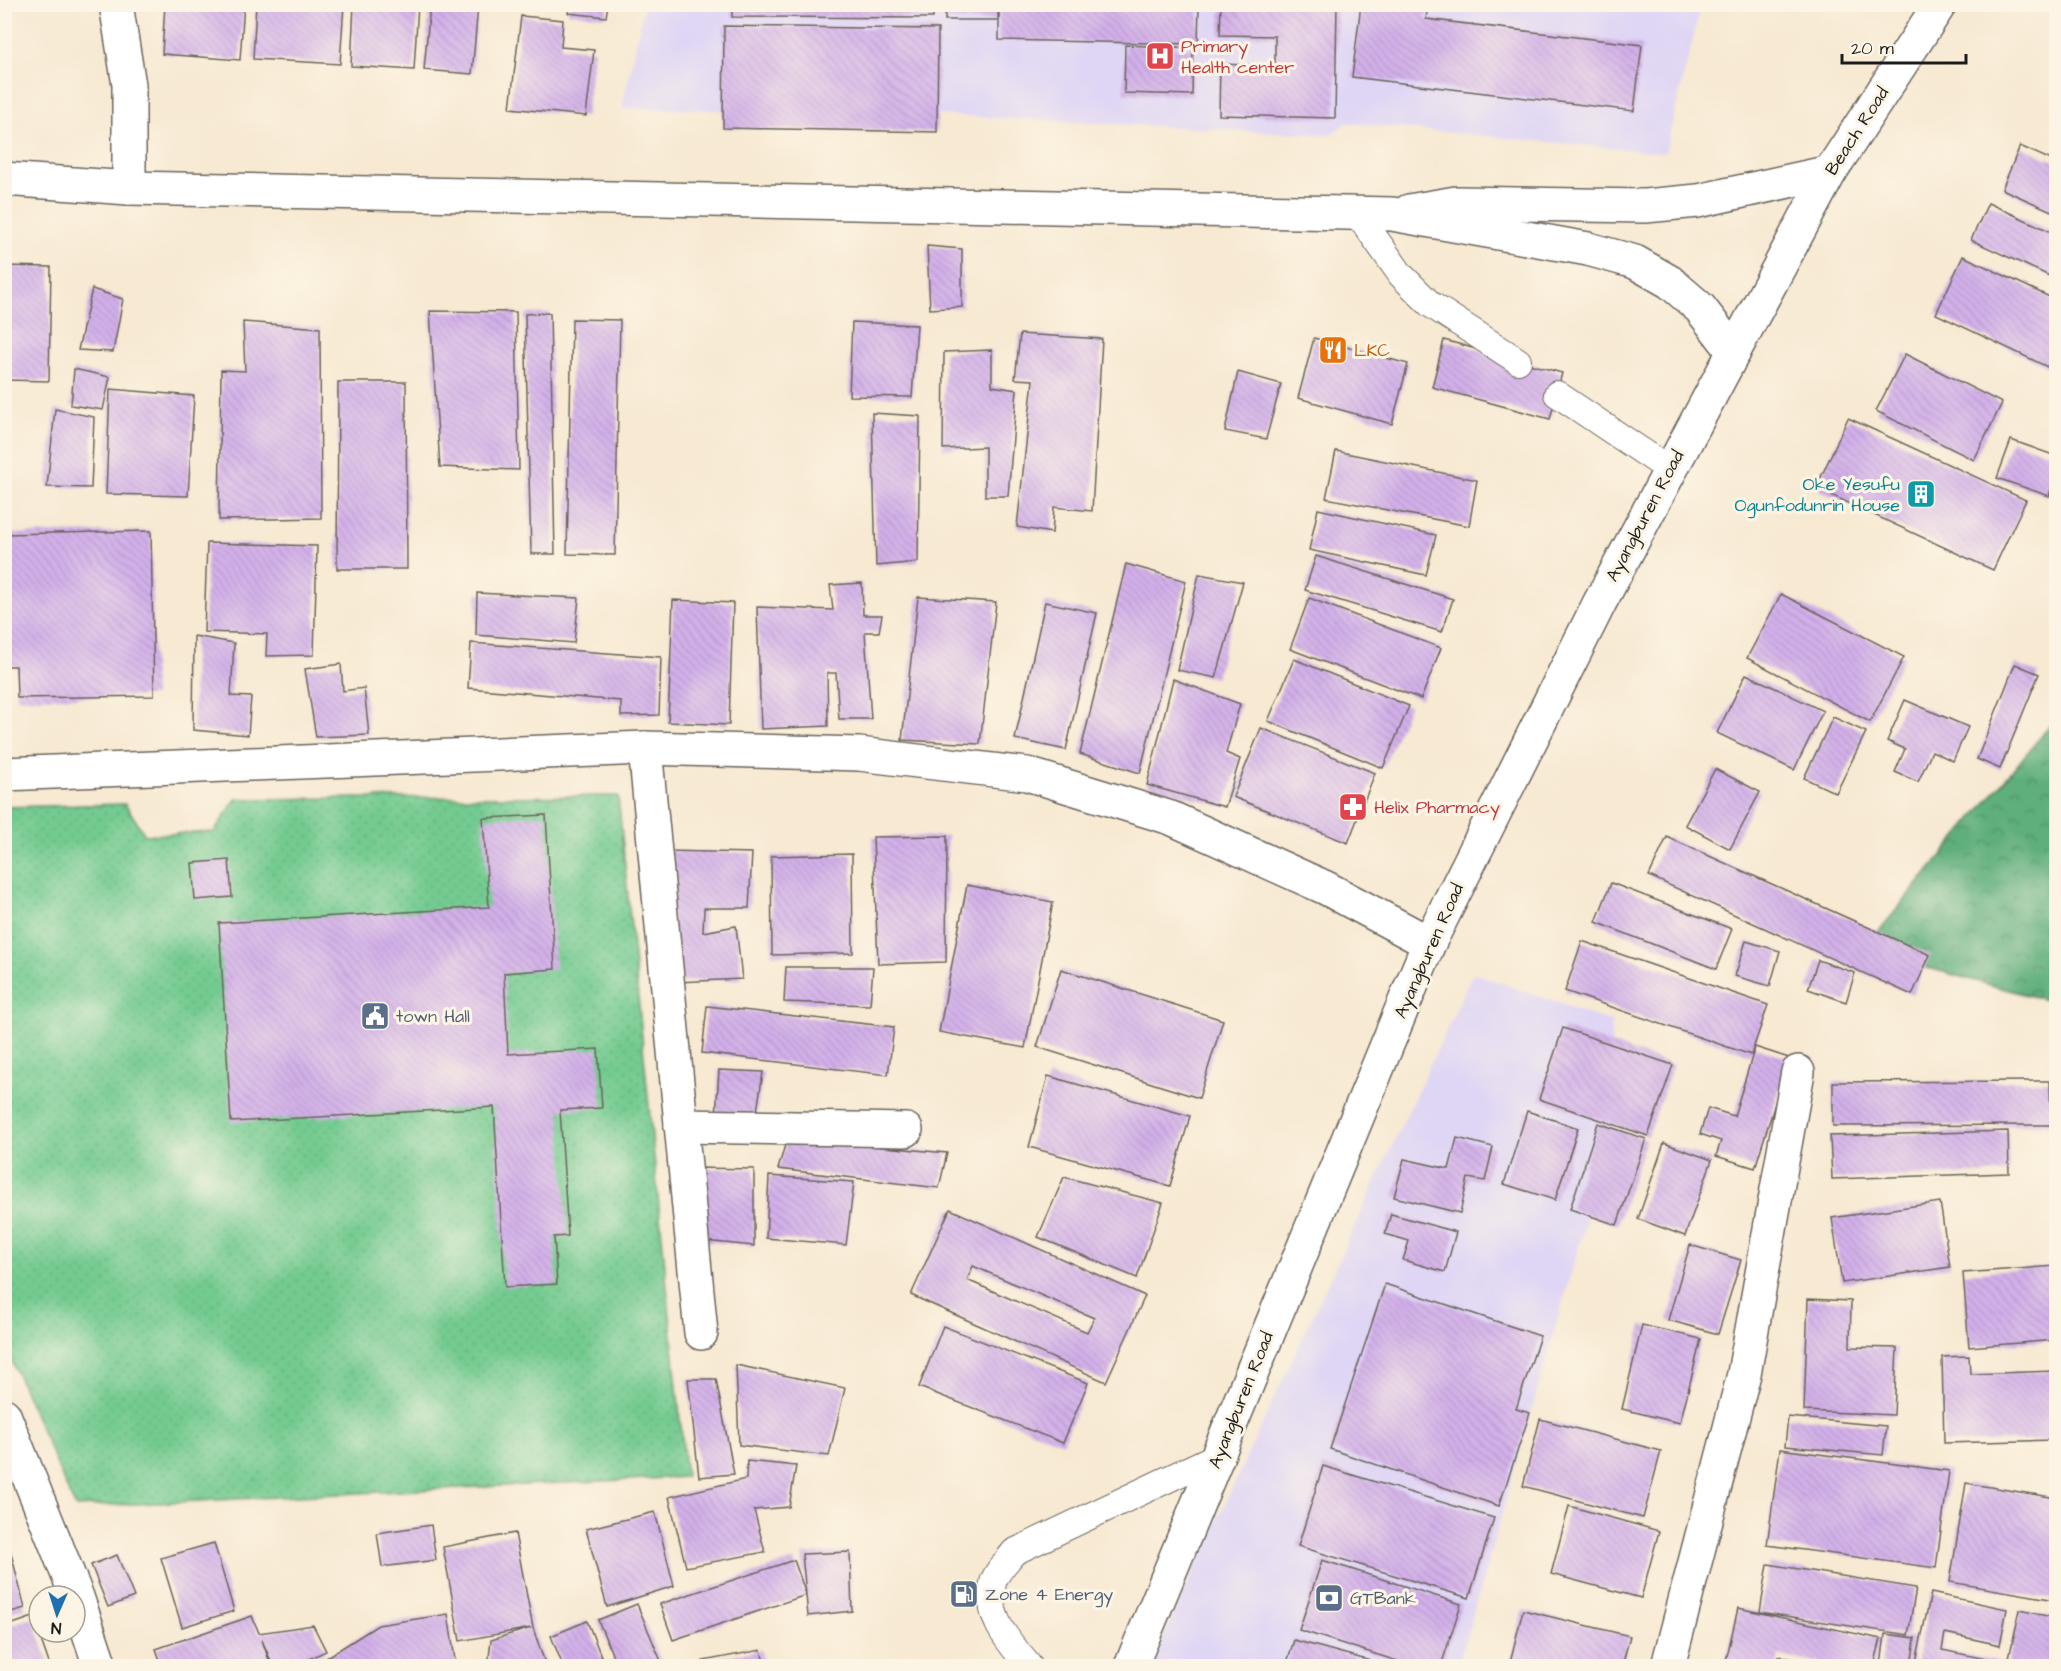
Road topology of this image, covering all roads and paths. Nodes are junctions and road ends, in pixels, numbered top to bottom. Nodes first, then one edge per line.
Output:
1 (116, 4) edge
2 (1940, 4) edge
3 (1830, 172) junction
4 (4, 179) edge
5 (129, 188) junction
6 (1358, 214) junction
7 (1392, 214) junction
8 (1782, 262) joint
9 (1734, 352) junction
10 (1518, 361) dead end
11 (1557, 394) dead end
12 (1670, 470) junction
13 (645, 748) junction
14 (4, 774) edge
15 (1429, 943) junction
16 (1798, 1072) dead end
17 (681, 1126) junction
18 (906, 1130) dead end
19 (701, 1333) dead end
20 (4, 1415) edge
21 (1219, 1455) junction
22 (100, 1666) edge
23 (1029, 1666) edge
24 (1131, 1666) edge
25 (1668, 1666) edge

1 - 5 main road
2 - 3 main road, Beach Road
3 - 7 main road
3 - 8 main road, Beach Road
4 - 5 main road
5 - 6 main road
6 - 7 main road
6 - 10 lane
7 - 9 main road
8 - 9 main road, Ayangburen Road
9 - 12 main road, Ayangburen Road
11 - 12 lane
12 - 15 main road, Ayangburen Road
13 - 14 main road
13 - 15 main road
13 - 17 main road
15 - 21 main road, Ayangburen Road
16 - 25 main road
17 - 18 main road
17 - 19 main road
20 - 22 main road
21 - 23 lane
21 - 24 main road, Ayangburen Road

